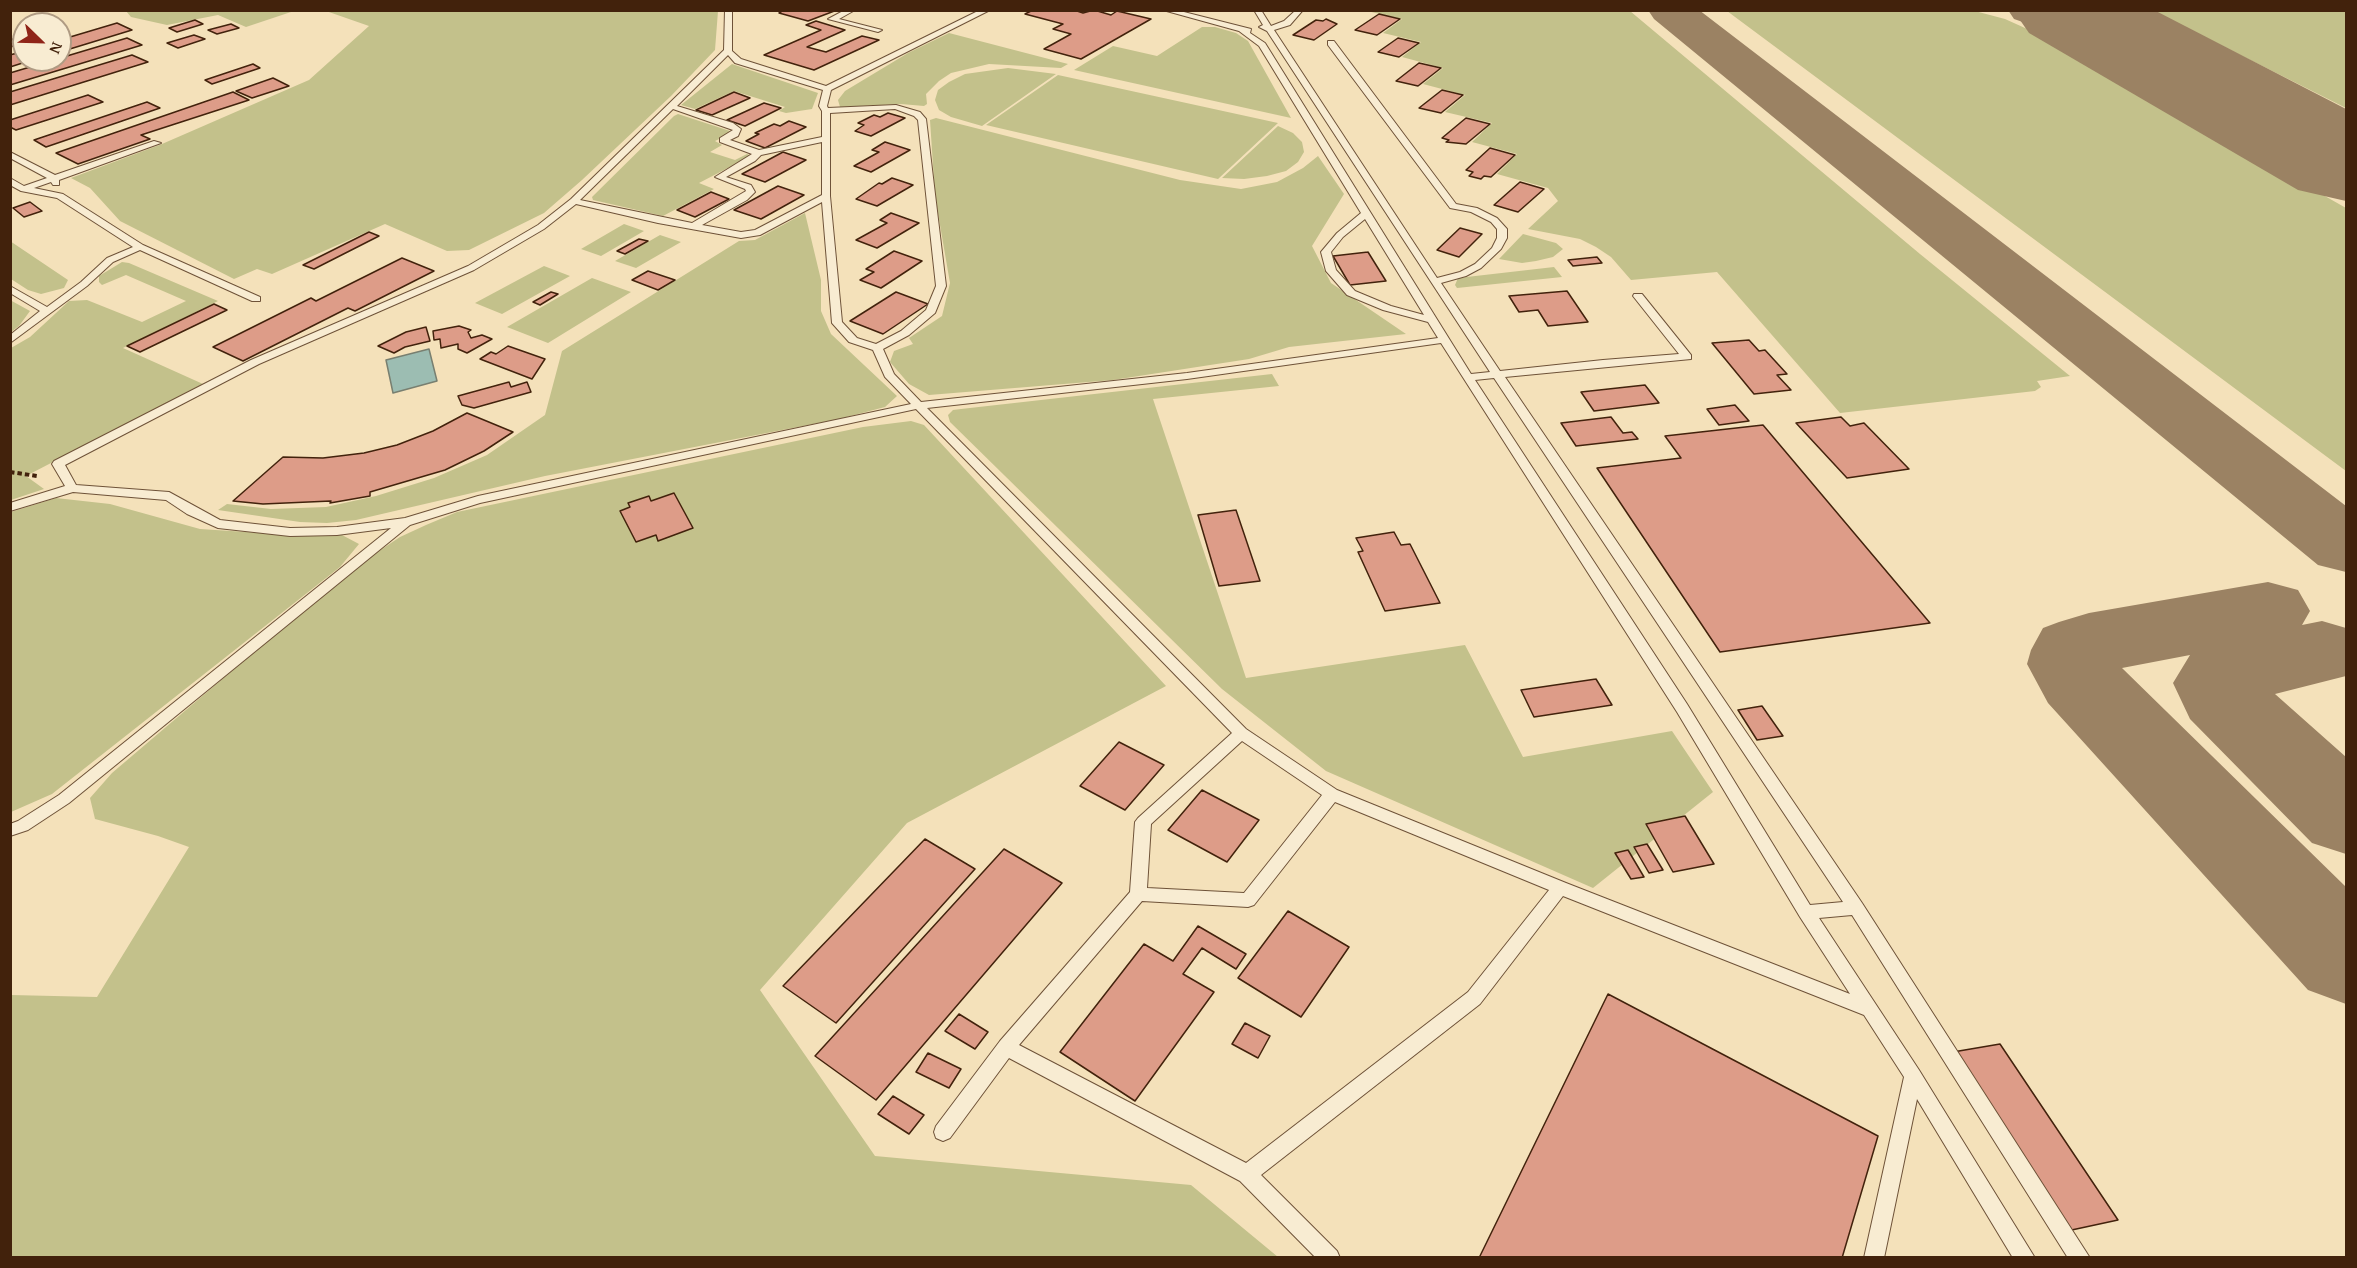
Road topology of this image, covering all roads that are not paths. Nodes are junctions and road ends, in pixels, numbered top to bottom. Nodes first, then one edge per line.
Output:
1 (729, 10) edge
2 (852, 10) edge
3 (987, 10) edge
4 (1166, 10) edge
5 (1197, 10) edge
6 (1257, 10) edge
7 (1300, 10) edge
8 (1239, 25) junction
9 (1269, 29) junction
10 (878, 30) dead end
11 (1276, 37) junction
12 (1331, 43) dead end
13 (728, 51) junction
14 (827, 89) junction
15 (673, 107) junction
16 (826, 111) junction
17 (825, 139) junction
18 (157, 143) dead end
19 (758, 153) junction
20 (10, 154) edge
21 (54, 178) junction
22 (10, 181) edge
23 (24, 189) junction
24 (60, 196) junction
25 (826, 196) junction
26 (574, 201) junction
27 (1366, 213) junction
28 (694, 226) junction
29 (140, 247) junction
30 (1435, 282) junction
31 (10, 289) edge
32 (1638, 296) dead end
33 (256, 299) dead end
34 (47, 311) junction
35 (1432, 320) junction
36 (10, 340) edge
37 (1444, 340) junction
38 (877, 348) junction
39 (1498, 375) junction
40 (1468, 378) junction
41 (920, 405) junction
42 (72, 488) junction
43 (10, 507) edge
44 (406, 522) junction
45 (1241, 733) junction
46 (1332, 794) junction
47 (10, 830) edge
48 (1560, 888) junction
49 (1138, 894) junction
50 (1856, 908) junction
51 (1806, 912) junction
52 (1868, 1009) junction
53 (1006, 1047) junction
54 (1913, 1076) junction
55 (943, 1132) dead end
56 (1247, 1174) junction
57 (1329, 1257) edge
58 (1874, 1257) edge
59 (2025, 1257) edge
60 (2080, 1257) edge

1 - 13 lane
2 - 10 lane
3 - 14 lane
4 - 8 lane
5 - 8 lane
6 - 9 lane
7 - 9 lane
8 - 9 lane
8 - 11 lane
8 - 27 lane
9 - 11 lane
11 - 30 lane
12 - 30 lane
13 - 14 lane
13 - 15 lane
14 - 16 lane
15 - 19 lane
15 - 26 lane
16 - 17 lane
16 - 38 lane
17 - 19 lane
17 - 25 lane
18 - 21 lane
19 - 28 lane
20 - 21 lane
21 - 23 lane
21 - 24 lane
22 - 23 lane
23 - 24 lane
24 - 29 lane
25 - 28 lane
25 - 38 lane
26 - 28 lane
26 - 42 lane
27 - 35 lane
27 - 35 lane
29 - 33 lane
29 - 34 lane
30 - 39 lane
31 - 34 lane
32 - 39 lane
34 - 36 lane
35 - 37 lane
37 - 40 lane
37 - 41 lane
38 - 41 lane
39 - 40 lane
39 - 50 lane
40 - 51 lane
41 - 44 lane
41 - 45 lane
42 - 43 lane
42 - 44 lane
44 - 47 lane
45 - 46 lane
45 - 49 lane
46 - 48 lane
46 - 49 lane
48 - 52 lane
48 - 56 lane
49 - 53 lane
50 - 51 lane
50 - 60 lane
51 - 52 lane
52 - 54 lane
53 - 55 lane
53 - 56 lane
54 - 58 lane
54 - 59 lane
56 - 57 lane

